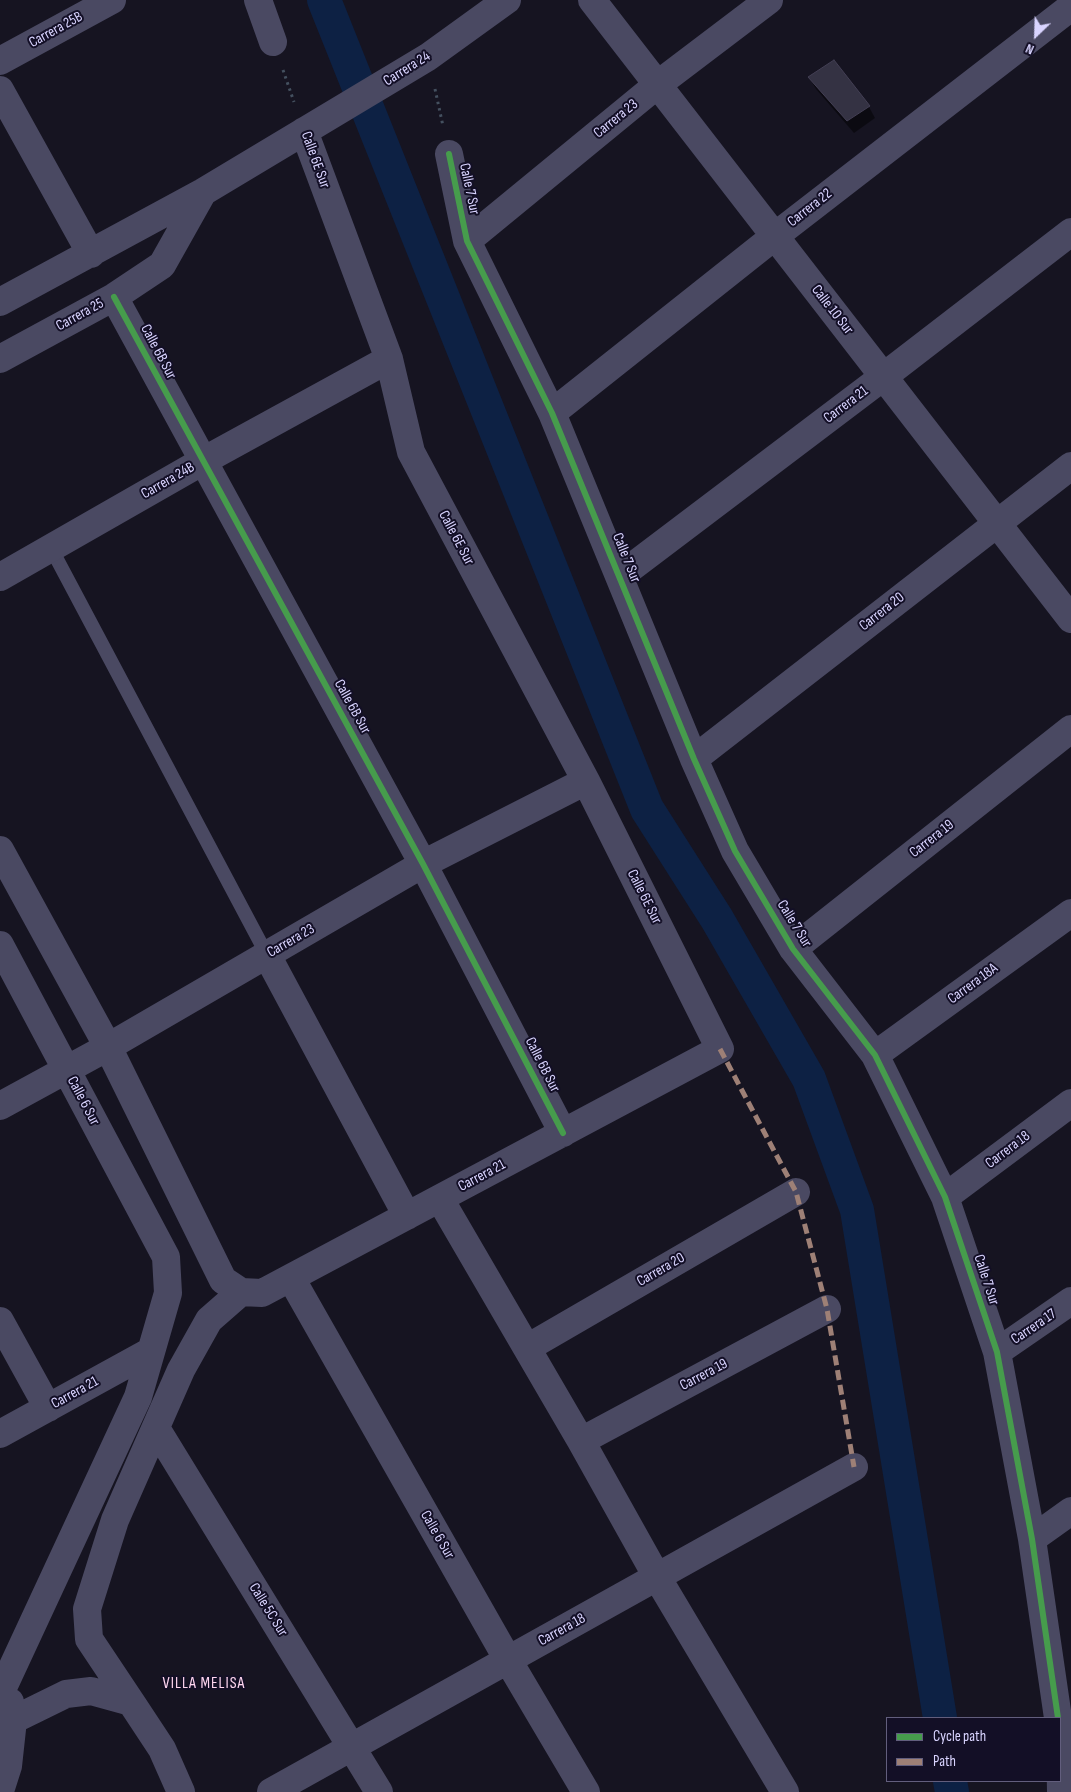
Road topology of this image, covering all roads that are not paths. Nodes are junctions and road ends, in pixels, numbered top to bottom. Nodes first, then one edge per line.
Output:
1 (112, 0) edge
2 (258, 0) edge
3 (507, 0) edge
4 (592, 0) edge
5 (769, 0) edge
6 (1071, 7) edge
7 (273, 42) road end
8 (0, 61) edge
9 (657, 85) junction
10 (0, 90) edge
11 (312, 126) junction
12 (449, 154) road end
13 (203, 192) junction
14 (1071, 232) edge
15 (775, 236) junction
16 (467, 241) junction
17 (91, 254) junction
18 (114, 297) junction
19 (0, 302) edge
20 (0, 359) edge
21 (388, 359) junction
22 (883, 377) junction
23 (552, 413) junction
24 (203, 461) junction
25 (1071, 466) edge
26 (996, 523) junction
27 (51, 548) junction
28 (620, 576) junction
29 (0, 577) edge
30 (1071, 620) edge
31 (1071, 729) edge
32 (694, 759) junction
33 (586, 781) junction
34 (0, 850) edge
35 (423, 864) junction
36 (1071, 913) edge
37 (0, 945) edge
38 (793, 949) junction
39 (267, 955) junction
40 (108, 1048) junction
41 (720, 1049) joint
42 (875, 1055) junction
43 (66, 1069) junction
44 (1071, 1103) edge
45 (0, 1106) edge
46 (563, 1133) junction
47 (796, 1192) dead end
48 (945, 1197) junction
49 (440, 1198) junction
50 (407, 1216) junction
51 (291, 1278) junction
52 (241, 1292) junction
53 (1071, 1302) edge
54 (827, 1308) dead end
55 (0, 1322) edge
56 (527, 1348) junction
57 (150, 1351) junction
58 (997, 1352) junction
59 (48, 1408) junction
60 (156, 1428) junction
61 (0, 1434) edge
62 (581, 1441) junction
63 (854, 1467) dead end
64 (1071, 1511) edge
65 (1032, 1539) junction
66 (657, 1577) junction
67 (508, 1660) junction
68 (3, 1687) edge
69 (131, 1702) junction
70 (1060, 1717) edge
71 (13, 1720) junction
72 (1062, 1729) edge
73 (352, 1746) junction
74 (0, 1791) edge
75 (181, 1792) edge
76 (271, 1792) edge
77 (379, 1792) edge
78 (586, 1792) edge
79 (785, 1792) edge
80 (1061, 1792) edge

1 - 8 street, Carrera 25B
2 - 7 street
3 - 11 street, Carrera 24
4 - 9 street, Calle 10 Sur
5 - 9 street, Carrera 23
6 - 15 street, Carrera 22
9 - 15 street, Calle 10 Sur
9 - 16 street, Carrera 23
10 - 17 street
11 - 13 street, Carrera 25
11 - 21 street, Calle 6E Sur
12 - 16 street, Calle 7 Sur
13 - 17 street, Carrera 25
13 - 18 street, Carrera 25
14 - 22 street, Carrera 21
15 - 22 street, Calle 10 Sur
15 - 23 street, Carrera 22
16 - 23 street, Calle 7 Sur
17 - 19 street, Carrera 25
18 - 20 street, Carrera 25
18 - 24 street, Calle 6B Sur
21 - 24 street, Carrera 24B
21 - 33 street, Calle 6E Sur
22 - 26 street, Calle 10 Sur
22 - 28 street, Carrera 21
23 - 28 street, Calle 7 Sur
24 - 27 street, Carrera 24B
24 - 35 street, Calle 6B Sur
25 - 26 street, Carrera 20
26 - 30 street, Calle 10 Sur
26 - 32 street, Carrera 20
27 - 29 street, Carrera 24B
27 - 39 lane
28 - 32 street, Calle 7 Sur
31 - 38 street, Carrera 19
32 - 38 street, Calle 7 Sur
33 - 35 street, Carrera 23
33 - 41 street, Calle 6E Sur
34 - 40 street
35 - 39 street, Carrera 23
35 - 46 street, Calle 6B Sur
36 - 42 street, Carrera 18A
37 - 43 street, Calle 6 Sur
38 - 42 street, Calle 7 Sur
39 - 40 street, Carrera 23
39 - 50 street
40 - 43 street, Carrera 23
40 - 52 street
41 - 46 street, Carrera 21
42 - 48 street, Calle 7 Sur
43 - 45 street, Carrera 23
43 - 57 street, Calle 6 Sur
44 - 48 street, Carrera 18
46 - 49 street, Carrera 21
47 - 56 street, Carrera 20
48 - 58 street, Calle 7 Sur
49 - 50 street, Carrera 21
49 - 56 street
50 - 51 street, Carrera 21
51 - 52 street, Carrera 21
51 - 67 street, Calle 6 Sur
52 - 60 street
53 - 58 street, Carrera 17
54 - 62 street, Carrera 19
55 - 59 street
56 - 62 street
57 - 59 street, Carrera 21
57 - 68 street
58 - 65 street, Calle 7 Sur
59 - 61 street, Carrera 21
60 - 69 street
60 - 73 street, Calle 5C Sur
62 - 66 street
63 - 66 street, Carrera 18
64 - 65 street
65 - 70 street, Calle 7 Sur
66 - 67 street, Carrera 18
66 - 79 street
67 - 73 street, Carrera 18
67 - 78 street, Calle 6 Sur
68 - 71 street
69 - 71 street
69 - 75 street
71 - 74 street
72 - 80 street, Calle 7 Sur
73 - 76 street, Carrera 18
73 - 77 street, Calle 5C Sur

